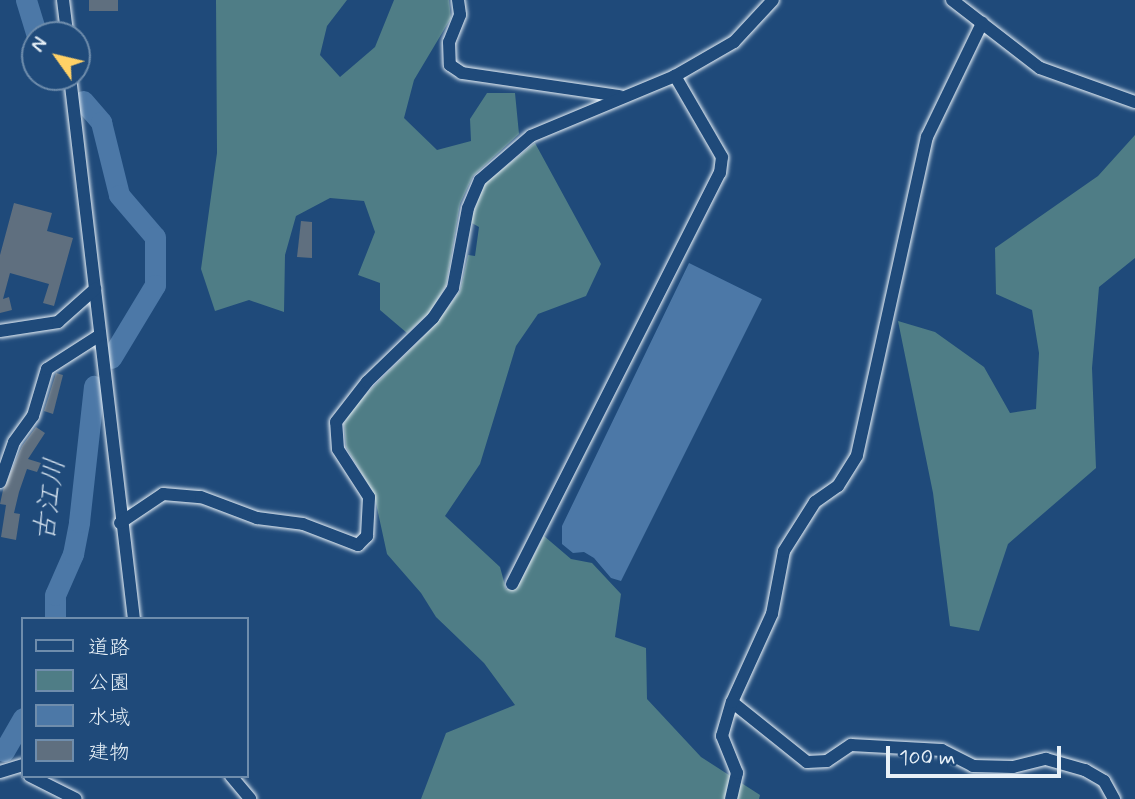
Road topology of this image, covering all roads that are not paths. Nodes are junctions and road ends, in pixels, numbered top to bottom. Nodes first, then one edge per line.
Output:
1 (63, 0) edge
2 (458, 0) edge
3 (773, 0) edge
4 (952, 0) edge
5 (65, 21) edge
6 (982, 23) junction
7 (675, 76) junction
8 (72, 91) edge
9 (619, 96) junction
10 (1135, 102) edge
11 (95, 289) junction
12 (0, 331) edge
13 (100, 335) junction
14 (0, 482) edge
15 (120, 523) junction
16 (512, 584) dead end
17 (134, 617) edge
18 (732, 702) junction
19 (34, 778) edge
20 (233, 778) edge
21 (76, 799) edge
22 (250, 799) edge
23 (731, 799) edge
24 (1114, 799) edge

1 - 5 street
2 - 9 street
3 - 7 street
4 - 6 street
6 - 10 street
6 - 18 street
7 - 9 street
7 - 16 street
8 - 11 street
9 - 15 street
11 - 12 street
11 - 13 street
13 - 14 street
13 - 15 street
15 - 17 street
18 - 23 street
18 - 24 street
19 - 21 street
20 - 22 street

